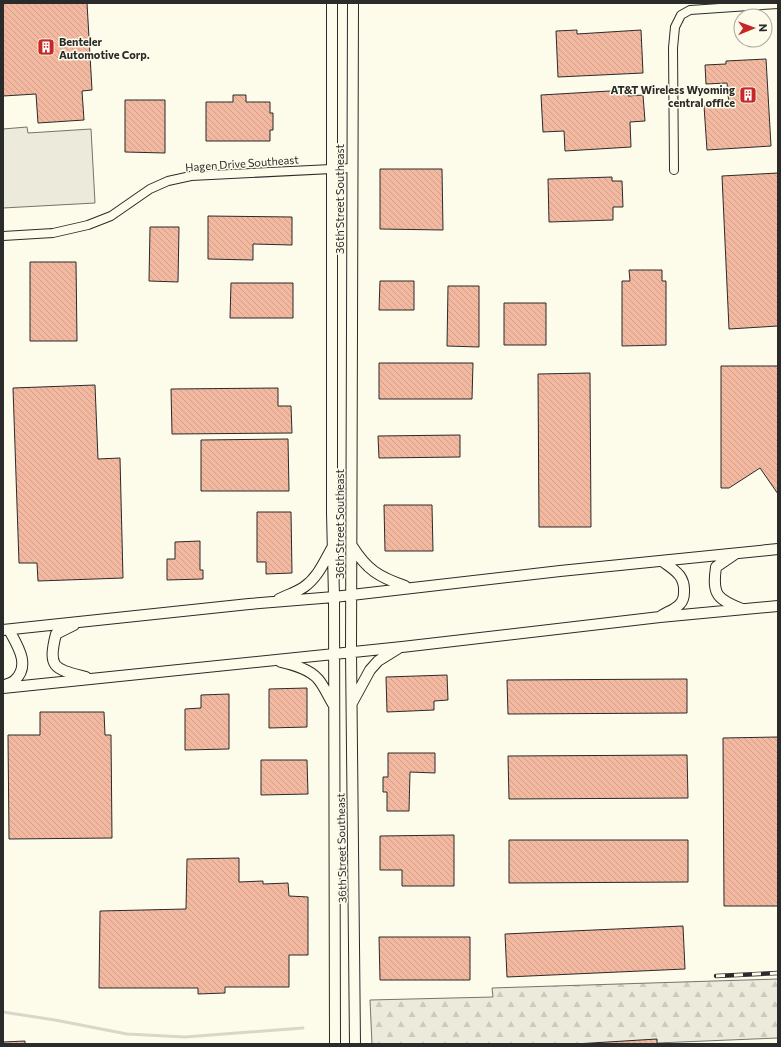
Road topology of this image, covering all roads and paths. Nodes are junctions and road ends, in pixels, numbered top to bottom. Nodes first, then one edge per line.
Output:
1 (332, 3) edge
2 (353, 3) edge
3 (778, 4) edge
4 (352, 168) junction
5 (332, 169) junction
6 (674, 170) dead end
7 (3, 236) edge
8 (352, 546) junction
9 (332, 547) junction
10 (778, 549) edge
11 (737, 553) junction
12 (662, 561) junction
13 (409, 588) junction
14 (352, 594) junction
15 (334, 597) junction
16 (273, 602) junction
17 (778, 606) edge
18 (744, 610) junction
19 (660, 617) junction
20 (81, 622) junction
21 (6, 630) edge
22 (402, 646) junction
23 (351, 651) junction
24 (334, 653) junction
25 (274, 660) junction
26 (91, 679) junction
27 (3, 687) edge
28 (352, 705) junction
29 (334, 706) junction
30 (335, 1044) edge
31 (354, 1044) edge

1 - 5 street, 36th Street Southeast
2 - 4 street, 36th Street Southeast
3 - 6 street
4 - 5 street, Hagen Drive Southeast
4 - 8 street, 36th Street Southeast
5 - 7 street, Hagen Drive Southeast
5 - 9 street, 36th Street Southeast
8 - 13 street
8 - 14 street, 36th Street Southeast
9 - 15 street, 36th Street Southeast
9 - 16 street
10 - 11 street
11 - 12 street
11 - 18 street
12 - 13 street
12 - 19 street
13 - 14 street
14 - 15 street
14 - 23 street, 36th Street Southeast
15 - 16 street
15 - 24 street, 36th Street Southeast
16 - 20 street
17 - 18 street
18 - 19 street
19 - 22 street
20 - 21 street
20 - 26 street
21 - 27 street
22 - 23 street
22 - 28 street
23 - 24 street
23 - 28 street, 36th Street Southeast
24 - 25 street
24 - 29 street, 36th Street Southeast
25 - 26 street
25 - 29 street
26 - 27 street
28 - 31 street, 36th Street Southeast
29 - 30 street, 36th Street Southeast

